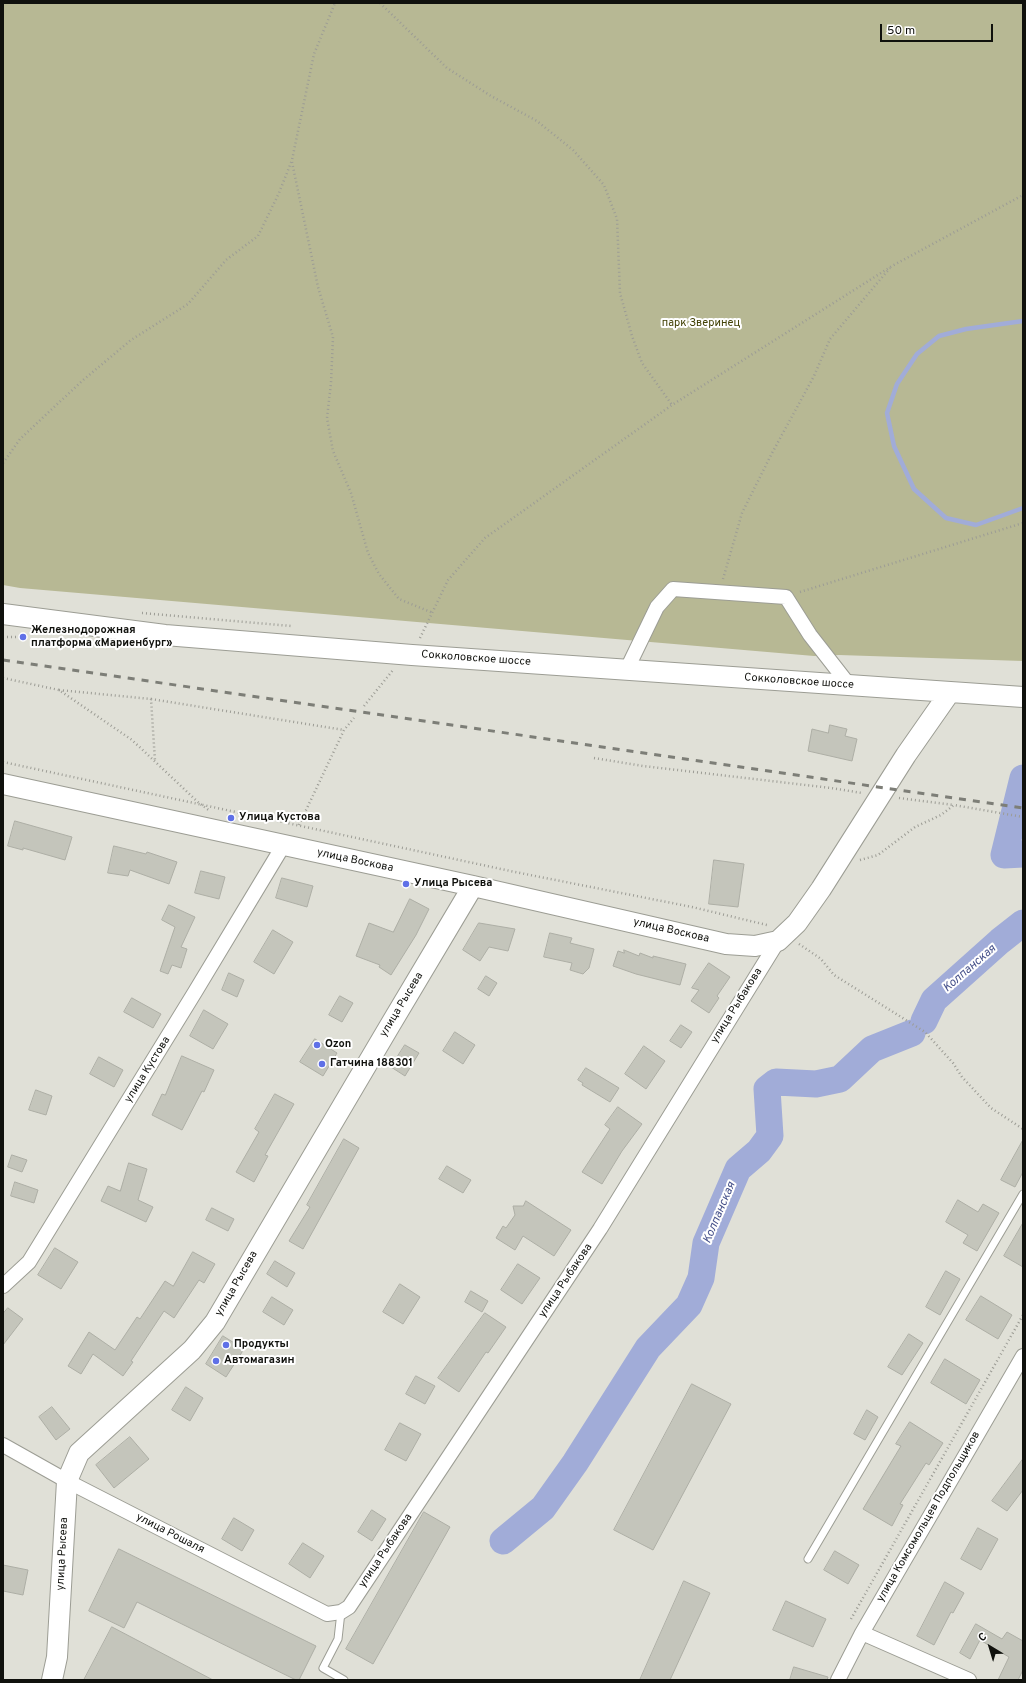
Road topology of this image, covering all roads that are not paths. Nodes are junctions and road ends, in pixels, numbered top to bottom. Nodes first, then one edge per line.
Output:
1 (3, 614) edge
2 (627, 669) junction
3 (849, 685) junction
4 (950, 692) junction
5 (1023, 697) edge
6 (3, 784) edge
7 (283, 846) junction
8 (473, 886) junction
9 (781, 937) junction
10 (755, 946) junction
11 (762, 965) junction
12 (1023, 1194) edge
13 (3, 1286) edge
14 (1023, 1356) edge
15 (3, 1445) edge
16 (67, 1481) junction
17 (808, 1559) dead end
18 (341, 1612) junction
19 (862, 1632) junction
20 (52, 1680) edge
21 (344, 1680) edge
22 (838, 1680) edge
23 (969, 1680) edge

1 - 2 main road, Сокколовское шоссе
2 - 3 main road, Сокколовское шоссе
2 - 3 street
3 - 4 main road, Сокколовское шоссе
4 - 5 main road, Сокколовское шоссе
4 - 9 main road
6 - 7 main road, улица Воскова
7 - 8 main road, улица Воскова
7 - 13 street, улица Кустова
8 - 10 main road, улица Воскова
8 - 16 main road, улица Рысева
9 - 10 main road, улица Воскова
9 - 11 street, улица Рыбакова
10 - 11 street
11 - 18 street, улица Рыбакова
12 - 17 lane
14 - 19 street, улица Комсомольцев Подпольщиков
15 - 16 street, улица Рошаля
16 - 18 street, улица Рошаля
16 - 20 main road, улица Рысева
18 - 21 lane
19 - 22 street, улица Комсомольцев Подпольщиков
19 - 23 street

